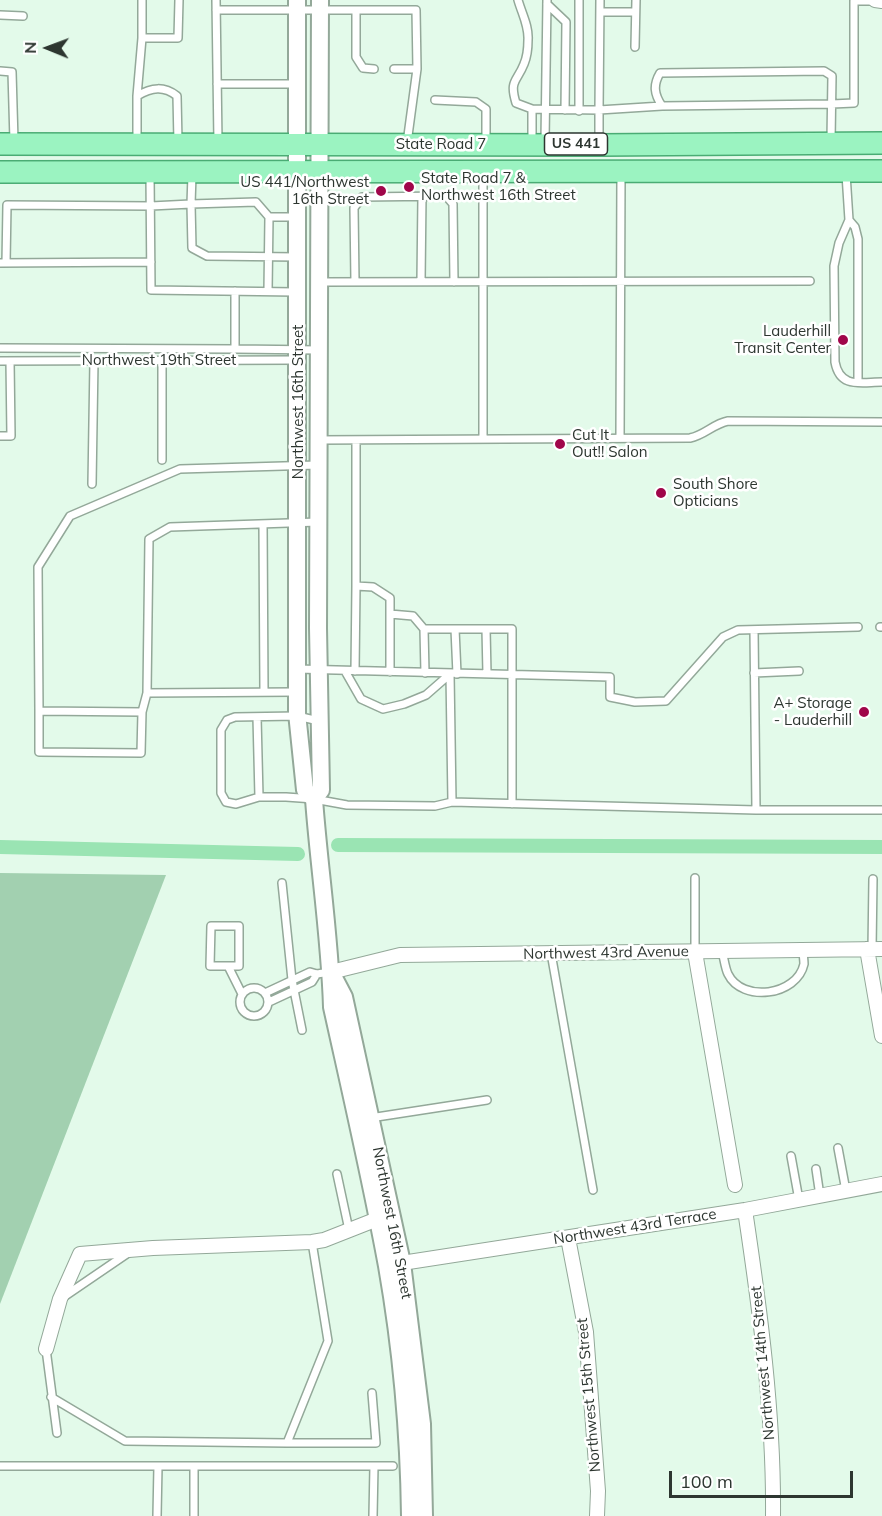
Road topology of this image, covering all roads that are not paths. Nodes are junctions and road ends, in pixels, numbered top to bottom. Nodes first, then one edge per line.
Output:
1 (142, 0) edge
2 (179, 0) edge
3 (216, 0) edge
4 (256, 0) edge
5 (518, 0) edge
6 (579, 0) edge
7 (600, 0) edge
8 (636, 0) edge
9 (854, 1) edge
10 (878, 1) edge
11 (547, 2) edge
12 (297, 5) edge
13 (320, 5) edge
14 (216, 10) junction
15 (256, 10) junction
16 (356, 11) junction
17 (600, 12) junction
18 (635, 12) junction
19 (0, 15) edge
20 (23, 16) dead end
21 (142, 38) junction
22 (635, 47) dead end
23 (374, 69) dead end
24 (394, 69) dead end
25 (417, 69) junction
26 (0, 72) edge
27 (217, 84) junction
28 (297, 84) junction
29 (137, 96) junction
30 (435, 100) dead end
31 (832, 104) junction
32 (662, 106) junction
33 (532, 109) junction
34 (545, 110) junction
35 (565, 110) junction
36 (599, 110) junction
37 (579, 111) junction
38 (831, 142) junction
39 (882, 143) edge
40 (7, 144) edge
41 (137, 144) junction
42 (178, 144) junction
43 (218, 144) junction
44 (298, 144) junction
45 (321, 144) junction
46 (406, 144) junction
47 (486, 144) junction
48 (538, 144) junction
49 (599, 145) junction
50 (0, 161) edge
51 (192, 171) junction
52 (297, 171) junction
53 (320, 171) junction
54 (483, 171) junction
55 (621, 171) junction
56 (789, 171) junction
57 (882, 171) edge
58 (0, 172) edge
59 (150, 172) junction
60 (846, 172) junction
61 (422, 196) junction
62 (191, 204) junction
63 (151, 206) junction
64 (269, 217) junction
65 (297, 217) junction
66 (849, 220) junction
67 (3, 244) edge
68 (269, 257) junction
69 (297, 257) junction
70 (151, 262) junction
71 (3, 263) edge
72 (483, 281) junction
73 (620, 281) junction
74 (810, 281) dead end
75 (320, 282) junction
76 (355, 282) junction
77 (421, 282) junction
78 (453, 282) junction
79 (235, 291) junction
80 (268, 291) junction
81 (298, 292) junction
82 (0, 348) edge
83 (235, 349) junction
84 (319, 354) junction
85 (298, 355) junction
86 (162, 360) junction
87 (10, 361) junction
88 (94, 361) junction
89 (0, 362) edge
90 (858, 382) junction
91 (882, 382) edge
92 (882, 422) edge
93 (0, 436) edge
94 (620, 438) junction
95 (483, 439) junction
96 (319, 440) junction
97 (356, 440) junction
98 (298, 441) junction
99 (162, 460) dead end
100 (298, 465) junction
101 (318, 465) junction
102 (92, 484) dead end
103 (318, 522) junction
104 (298, 523) junction
105 (263, 524) junction
106 (356, 586) junction
107 (390, 614) junction
108 (858, 627) dead end
109 (424, 628) junction
110 (455, 629) junction
111 (486, 629) junction
112 (754, 630) junction
113 (297, 669) junction
114 (318, 670) junction
115 (345, 671) junction
116 (355, 671) junction
117 (798, 671) dead end
118 (390, 672) junction
119 (425, 673) junction
120 (754, 673) junction
121 (453, 674) junction
122 (487, 674) junction
123 (512, 675) junction
124 (264, 692) junction
125 (297, 692) junction
126 (147, 693) junction
127 (39, 711) junction
128 (142, 712) junction
129 (297, 716) junction
130 (257, 717) junction
131 (319, 721) junction
132 (259, 797) junction
133 (314, 799) junction
134 (452, 802) junction
135 (512, 804) junction
136 (756, 810) junction
137 (882, 810) edge
138 (695, 878) dead end
139 (873, 879) dead end
140 (282, 883) dead end
141 (874, 949) edge
142 (803, 950) junction
143 (695, 951) junction
144 (722, 951) junction
145 (551, 953) junction
146 (228, 966) junction
147 (324, 973) junction
148 (292, 980) junction
149 (294, 990) junction
150 (265, 993) junction
151 (242, 994) junction
152 (269, 1002) junction
153 (302, 1030) dead end
154 (882, 1036) edge
155 (487, 1100) dead end
156 (363, 1119) junction
157 (838, 1148) dead end
158 (791, 1156) dead end
159 (816, 1169) dead end
160 (337, 1174) dead end
161 (882, 1184) edge
162 (735, 1185) dead end
163 (593, 1190) dead end
164 (846, 1191) junction
165 (820, 1196) junction
166 (799, 1200) junction
167 (745, 1210) junction
168 (384, 1216) junction
169 (349, 1231) junction
170 (568, 1239) junction
171 (312, 1242) junction
172 (134, 1250) junction
173 (395, 1266) junction
174 (60, 1299) junction
175 (46, 1349) joint
176 (372, 1393) dead end
177 (51, 1397) junction
178 (57, 1433) dead end
179 (414, 1442) junction
180 (287, 1443) junction
181 (0, 1466) edge
182 (158, 1466) junction
183 (194, 1466) junction
184 (374, 1466) junction
185 (393, 1466) dead end
186 (157, 1516) edge
187 (194, 1516) edge
188 (373, 1516) edge
189 (410, 1516) edge
190 (424, 1516) edge
191 (597, 1516) edge
192 (773, 1516) edge

1 - 21 lane
2 - 21 lane
3 - 14 lane
4 - 15 lane
5 - 33 lane
6 - 37 lane
7 - 17 lane
8 - 18 lane
9 - 10 lane
9 - 31 lane
11 - 34 lane
11 - 35 lane
12 - 13 lane
12 - 15 lane
12 - 28 street, Northwest 16th Street
13 - 16 lane
13 - 45 street, Northwest 16th Street
14 - 15 lane
14 - 27 lane
16 - 23 lane
16 - 25 lane
17 - 18 lane
17 - 36 lane
18 - 22 lane
19 - 20 lane
21 - 29 lane
24 - 25 lane
25 - 46 lane
26 - 40 lane
27 - 28 lane
27 - 43 lane
28 - 44 street, Northwest 16th Street
29 - 41 lane
29 - 42 lane
30 - 47 lane
31 - 32 lane
31 - 32 lane
31 - 38 lane
32 - 36 lane
33 - 34 lane
33 - 48 lane
34 - 35 lane
34 - 48 lane
35 - 37 lane
36 - 37 lane
36 - 49 lane
38 - 39 main road, State Road 7 / US 441
38 - 49 main road, State Road 7 / US 441
38 - 56 main road
38 - 60 main road
40 - 41 main road, State Road 7 / US 441
40 - 50 main road
41 - 42 main road, State Road 7 / US 441
42 - 43 main road, State Road 7 / US 441
43 - 44 main road, State Road 7 / US 441
44 - 45 main road, State Road 7 / US 441
44 - 52 street, Northwest 16th Street
45 - 46 main road, State Road 7 / US 441
45 - 53 street, Northwest 16th Street
46 - 47 main road, State Road 7 / US 441
47 - 48 main road, State Road 7 / US 441
48 - 49 main road, State Road 7 / US 441
51 - 52 main road, State Road 7 / US 441
51 - 59 main road, State Road 7 / US 441
51 - 62 lane
52 - 53 main road, State Road 7 / US 441
52 - 65 street, Northwest 16th Street
53 - 54 main road, State Road 7 / US 441
53 - 75 street, Northwest 16th Street
54 - 55 main road, State Road 7 / US 441
54 - 72 lane
55 - 56 main road, State Road 7 / US 441
55 - 73 lane
56 - 60 main road, State Road 7 / US 441
57 - 60 main road, State Road 7 / US 441
58 - 59 main road, State Road 7 / US 441
59 - 63 lane
60 - 66 lane
61 - 76 lane
61 - 77 lane
61 - 78 lane
62 - 63 lane
62 - 64 lane
62 - 68 lane
63 - 67 lane
63 - 70 lane
64 - 65 lane
64 - 68 lane
65 - 69 street, Northwest 16th Street
66 - 90 lane
66 - 90 lane
67 - 71 lane
68 - 69 lane
68 - 80 lane
69 - 81 street, Northwest 16th Street
70 - 71 lane
70 - 79 lane
72 - 73 lane
72 - 78 lane
72 - 95 lane
73 - 74 lane
73 - 94 lane
75 - 76 lane
75 - 84 street, Northwest 16th Street
76 - 77 lane
77 - 78 lane
79 - 80 lane
79 - 83 lane
80 - 81 lane
81 - 85 street, Northwest 16th Street
82 - 83 lane
83 - 85 lane
84 - 85 street, Northwest 19th Street
84 - 96 street, Northwest 16th Street
85 - 86 lane, Northwest 19th Street
85 - 98 street, Northwest 16th Street
86 - 88 lane, Northwest 19th Street
86 - 99 lane
87 - 88 lane, Northwest 19th Street
87 - 89 lane, Northwest 19th Street
87 - 93 lane
88 - 102 lane
90 - 91 lane
92 - 94 lane
94 - 95 lane
95 - 97 lane
96 - 97 lane
96 - 98 street
96 - 101 street, Northwest 16th Street
97 - 106 lane
98 - 100 street, Northwest 16th Street
100 - 101 lane
100 - 104 street, Northwest 16th Street
100 - 127 lane
101 - 103 street, Northwest 16th Street
103 - 104 lane
103 - 114 street, Northwest 16th Street
104 - 105 lane
104 - 113 street, Northwest 16th Street
105 - 124 lane
105 - 126 lane
106 - 107 lane
106 - 116 lane
107 - 109 lane
107 - 118 lane
108 - 112 lane
109 - 110 lane
109 - 119 lane
110 - 111 lane
110 - 121 lane
111 - 122 lane
111 - 123 lane
112 - 120 lane
112 - 123 lane
113 - 114 lane
113 - 125 street, Northwest 16th Street
114 - 115 lane
114 - 131 street, Northwest 16th Street
115 - 116 lane
115 - 121 lane
116 - 118 lane
117 - 120 lane
118 - 119 lane
119 - 121 lane
120 - 136 lane
121 - 122 lane
121 - 134 lane
122 - 123 lane
123 - 135 lane
124 - 125 lane
124 - 126 lane
125 - 129 street, Northwest 16th Street
126 - 128 lane
127 - 128 lane
127 - 128 lane
129 - 130 lane
129 - 131 lane
129 - 133 street, Northwest 16th Street
130 - 132 lane
130 - 132 lane
131 - 133 street, Northwest 16th Street
132 - 133 lane
133 - 134 lane
133 - 147 street, Northwest 16th Street
134 - 135 lane
135 - 136 lane
136 - 137 lane
138 - 143 lane
139 - 141 lane
140 - 148 lane
141 - 142 street, Northwest 43rd Avenue
141 - 154 street
142 - 144 street, Northwest 43rd Avenue
142 - 144 lane
143 - 144 street, Northwest 43rd Avenue
143 - 145 street, Northwest 43rd Avenue
143 - 162 street
145 - 147 street, Northwest 43rd Avenue
145 - 163 lane
146 - 146 lane
146 - 151 lane
147 - 148 lane
147 - 149 lane
147 - 156 street, Northwest 16th Street
148 - 149 lane
148 - 150 lane
149 - 152 lane
149 - 153 lane
150 - 151 lane
150 - 152 lane
151 - 152 lane
155 - 156 lane
156 - 168 street, Northwest 16th Street
157 - 164 lane
158 - 166 lane
159 - 165 lane
160 - 169 lane
161 - 164 street, Northwest 43rd Terrace
164 - 165 street, Northwest 43rd Terrace
165 - 166 street, Northwest 43rd Terrace
166 - 167 street, Northwest 43rd Terrace
167 - 170 street, Northwest 43rd Terrace
167 - 192 street, Northwest 14th Street
168 - 169 street
168 - 173 street, Northwest 16th Street
169 - 171 street
170 - 173 street, Northwest 43rd Terrace
170 - 191 street, Northwest 15th Street
171 - 172 street
171 - 180 lane
172 - 174 lane
172 - 174 street
173 - 179 street, Northwest 16th Street
174 - 175 street
175 - 177 lane
176 - 180 lane
177 - 178 lane
177 - 180 lane
179 - 189 street, Northwest 16th Street
179 - 190 street, Northwest 16th Street
181 - 182 lane
182 - 183 lane
182 - 186 lane
183 - 184 lane
183 - 187 lane
184 - 185 lane
184 - 188 lane

